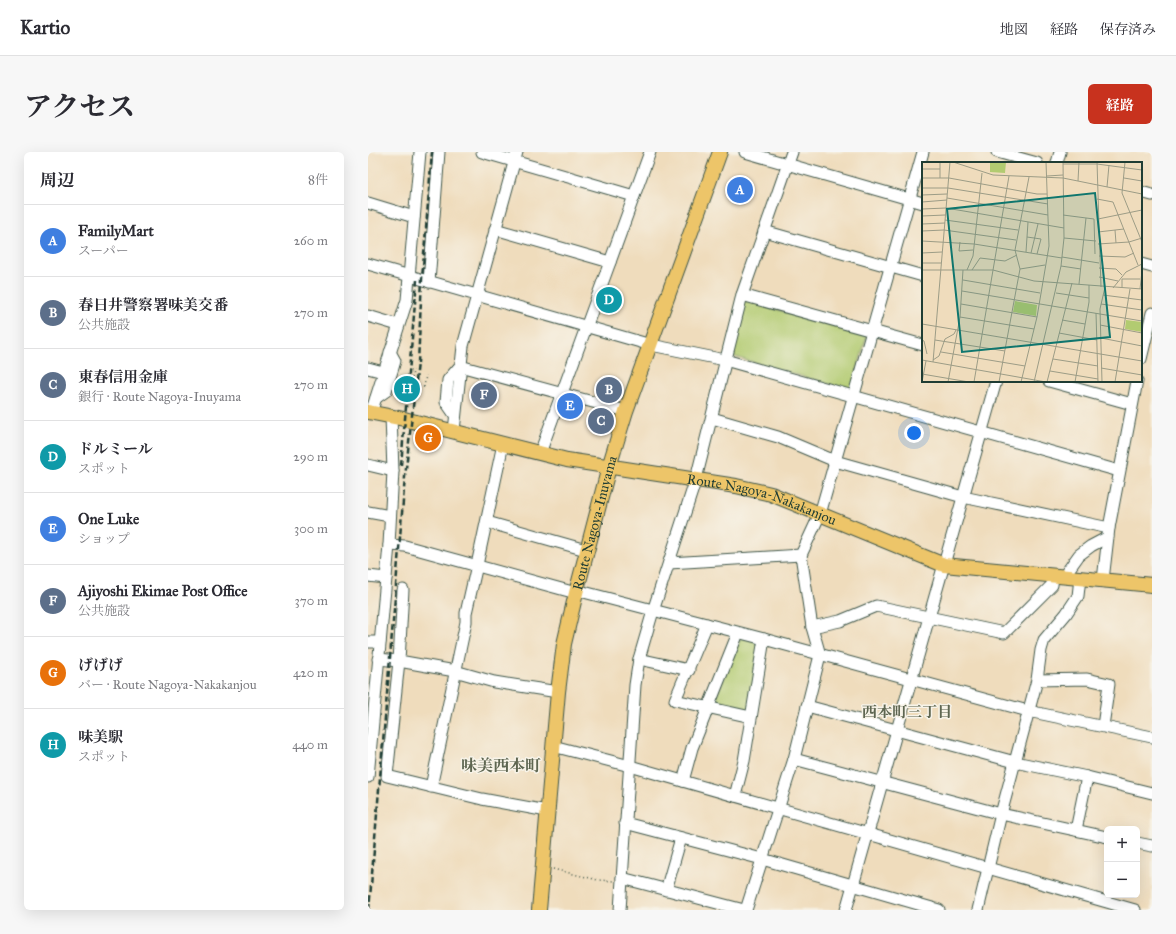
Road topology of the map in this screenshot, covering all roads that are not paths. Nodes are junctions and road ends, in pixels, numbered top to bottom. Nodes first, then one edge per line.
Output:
1 (420, 152) edge
2 (439, 152) edge
3 (482, 152) edge
4 (650, 152) edge
5 (720, 152) edge
6 (745, 152) edge
7 (792, 152) edge
8 (923, 152) edge
9 (997, 152) edge
10 (1060, 152) edge
11 (516, 156) edge
12 (1033, 162) edge
13 (1057, 162) edge
14 (788, 164) junction
15 (1142, 192) edge
16 (1152, 195) edge
17 (634, 196) junction
18 (910, 199) junction
19 (368, 203) edge
20 (922, 203) edge
21 (414, 217) junction
22 (495, 229) junction
23 (764, 231) junction
24 (610, 262) junction
25 (368, 264) edge
26 (1142, 264) edge
27 (890, 267) junction
28 (1152, 267) edge
29 (409, 276) junction
30 (922, 276) edge
31 (429, 282) junction
32 (477, 295) junction
33 (742, 295) junction
34 (1152, 314) edge
35 (368, 316) edge
36 (398, 325) junction
37 (587, 326) junction
38 (872, 331) junction
39 (1143, 338) edge
40 (651, 345) junction
41 (922, 345) edge
42 (1142, 348) edge
43 (390, 352) junction
44 (724, 360) junction
45 (460, 366) junction
46 (368, 368) edge
47 (383, 372) junction
48 (996, 382) edge
49 (1054, 382) edge
50 (1137, 382) edge
51 (562, 393) junction
52 (854, 396) junction
53 (376, 398) junction
54 (1132, 404) junction
55 (626, 411) junction
56 (370, 412) edge
57 (391, 416) junction
58 (712, 418) junction
59 (454, 431) junction
60 (981, 431) junction
61 (503, 444) junction
62 (540, 453) junction
63 (835, 460) junction
64 (368, 465) edge
65 (609, 467) junction
66 (393, 471) junction
67 (1119, 471) junction
68 (696, 479) junction
69 (963, 497) junction
70 (368, 512) edge
71 (820, 514) junction
72 (390, 516) junction
73 (487, 522) junction
74 (1108, 532) junction
75 (389, 544) junction
76 (586, 550) junction
77 (801, 555) junction
78 (669, 563) junction
79 (477, 565) junction
80 (944, 565) junction
81 (368, 576) edge
82 (1059, 576) junction
83 (386, 578) junction
84 (1080, 578) junction
85 (1103, 580) junction
86 (1152, 585) edge
87 (404, 590) dead end
88 (576, 592) junction
89 (653, 611) junction
90 (930, 617) junction
91 (707, 624) junction
92 (812, 627) junction
93 (738, 633) junction
94 (764, 640) junction
95 (368, 642) edge
96 (380, 642) junction
97 (820, 655) junction
98 (378, 659) junction
99 (639, 659) junction
100 (399, 661) junction
101 (688, 670) junction
102 (455, 671) junction
103 (911, 679) junction
104 (1037, 680) junction
105 (558, 692) junction
106 (371, 705) edge
107 (807, 706) junction
108 (708, 708) junction
109 (1028, 711) junction
110 (751, 717) junction
111 (1103, 726) junction
112 (897, 730) junction
113 (1152, 737) edge
114 (553, 746) junction
115 (794, 759) junction
116 (1015, 762) junction
117 (630, 766) junction
118 (368, 773) edge
119 (368, 777) edge
120 (1087, 777) junction
121 (682, 781) junction
122 (882, 782) junction
123 (431, 787) junction
124 (1152, 793) edge
125 (736, 796) junction
126 (778, 808) junction
127 (547, 811) junction
128 (1001, 814) junction
129 (625, 823) junction
130 (1076, 830) junction
131 (867, 834) junction
132 (1104, 836) edge
133 (681, 838) junction
134 (1140, 844) edge
135 (1152, 846) edge
136 (762, 859) junction
137 (988, 868) junction
138 (622, 879) junction
139 (853, 886) junction
140 (666, 890) junction
141 (539, 910) edge
142 (620, 910) edge
143 (745, 910) edge
144 (846, 910) edge
145 (939, 910) edge
146 (978, 910) edge
147 (1135, 910) edge

1 - 21 street
2 - 31 street
3 - 11 street
4 - 17 street
5 - 40 main road, Route Nagoya-Inuyama
6 - 14 street
7 - 14 street
8 - 18 street
9 - 12 street
10 - 13 street
11 - 17 street
11 - 22 street
14 - 18 street
14 - 23 street
15 - 16 street
17 - 24 street
18 - 20 street
18 - 27 street
19 - 21 street
21 - 29 street
22 - 24 street
22 - 32 street
23 - 27 street
23 - 33 street
24 - 37 street
25 - 29 street
26 - 28 street
27 - 30 street
27 - 38 street
29 - 31 street
29 - 36 street
31 - 32 street
32 - 37 street
32 - 45 street
33 - 38 street
33 - 44 street
34 - 39 street
35 - 36 street
36 - 43 street
37 - 40 street
37 - 51 street
38 - 41 street
38 - 52 street
39 - 42 street
40 - 44 street
40 - 55 main road, Route Nagoya-Inuyama
43 - 47 street
43 - 53 street
44 - 52 street
44 - 58 street
45 - 51 street
45 - 59 street
46 - 47 street
47 - 53 street
48 - 60 street
49 - 54 street
50 - 54 street
51 - 55 street
51 - 62 street
52 - 60 street
52 - 63 street
53 - 56 street
54 - 67 street
55 - 65 main road, Route Nagoya-Inuyama
56 - 57 main road, Route Nagoya-Nakakanjou
57 - 59 main road, Route Nagoya-Nakakanjou
57 - 66 street
58 - 63 street
58 - 68 street
59 - 61 main road, Route Nagoya-Nakakanjou
60 - 67 street
60 - 69 street
61 - 62 main road, Route Nagoya-Nakakanjou
61 - 73 street
62 - 65 main road, Route Nagoya-Nakakanjou
63 - 69 street
63 - 71 street
64 - 66 street
65 - 68 main road, Route Nagoya-Nakakanjou
65 - 76 main road, Route Nagoya-Inuyama
66 - 72 street
67 - 74 street
68 - 71 main road, Route Nagoya-Nakakanjou
68 - 78 street
69 - 74 street
69 - 80 street
70 - 72 street
71 - 77 street
71 - 80 main road, Route Nagoya-Nakakanjou
72 - 75 street
73 - 76 street
73 - 79 street
74 - 82 street
74 - 85 street
75 - 79 street
75 - 83 street
76 - 88 main road, Route Nagoya-Inuyama
77 - 78 street
77 - 92 street
78 - 89 street
79 - 88 street
79 - 102 street
80 - 82 main road, Route Nagoya-Nakakanjou
80 - 90 street
81 - 83 street
82 - 84 main road, Route Nagoya-Nakakanjou
82 - 90 street
83 - 96 street
84 - 85 main road, Route Nagoya-Nakakanjou
84 - 104 street
85 - 86 main road, Route Nagoya-Nakakanjou
87 - 100 street
88 - 89 street
88 - 105 main road, Route Nagoya-Inuyama
89 - 91 street
89 - 99 street
90 - 92 street
90 - 103 street
91 - 93 street
91 - 101 street
92 - 97 street
93 - 94 street
93 - 108 street
94 - 97 street
94 - 110 street
95 - 96 street
96 - 98 street
97 - 103 street
97 - 107 street
98 - 100 street
98 - 106 street
99 - 101 street
99 - 117 street
100 - 102 street
100 - 123 street
101 - 108 street
102 - 105 street
102 - 123 street
103 - 109 street
103 - 112 street
104 - 109 street
104 - 111 street
105 - 114 main road, Route Nagoya-Inuyama
106 - 118 street
107 - 112 street
107 - 115 street
108 - 110 street
108 - 121 street
109 - 111 street
109 - 116 street
110 - 125 street
111 - 113 street
112 - 116 street
112 - 122 street
114 - 117 street
114 - 127 main road, Route Nagoya-Inuyama
115 - 122 street
115 - 126 street
116 - 120 street
116 - 128 street
117 - 121 street
117 - 129 street
118 - 119 street
120 - 124 street
120 - 130 street
121 - 125 street
122 - 128 street
122 - 131 street
123 - 127 street
125 - 126 street
126 - 131 street
126 - 136 street
127 - 141 main road, Route Nagoya-Inuyama
128 - 130 street
128 - 137 street
129 - 133 street
129 - 138 street
130 - 132 street
131 - 137 street
131 - 139 street
133 - 136 street
133 - 140 street
134 - 135 street
136 - 139 street
136 - 143 street
137 - 146 street
137 - 147 street
138 - 140 street
138 - 142 street
139 - 144 street
139 - 145 street
140 - 143 street

